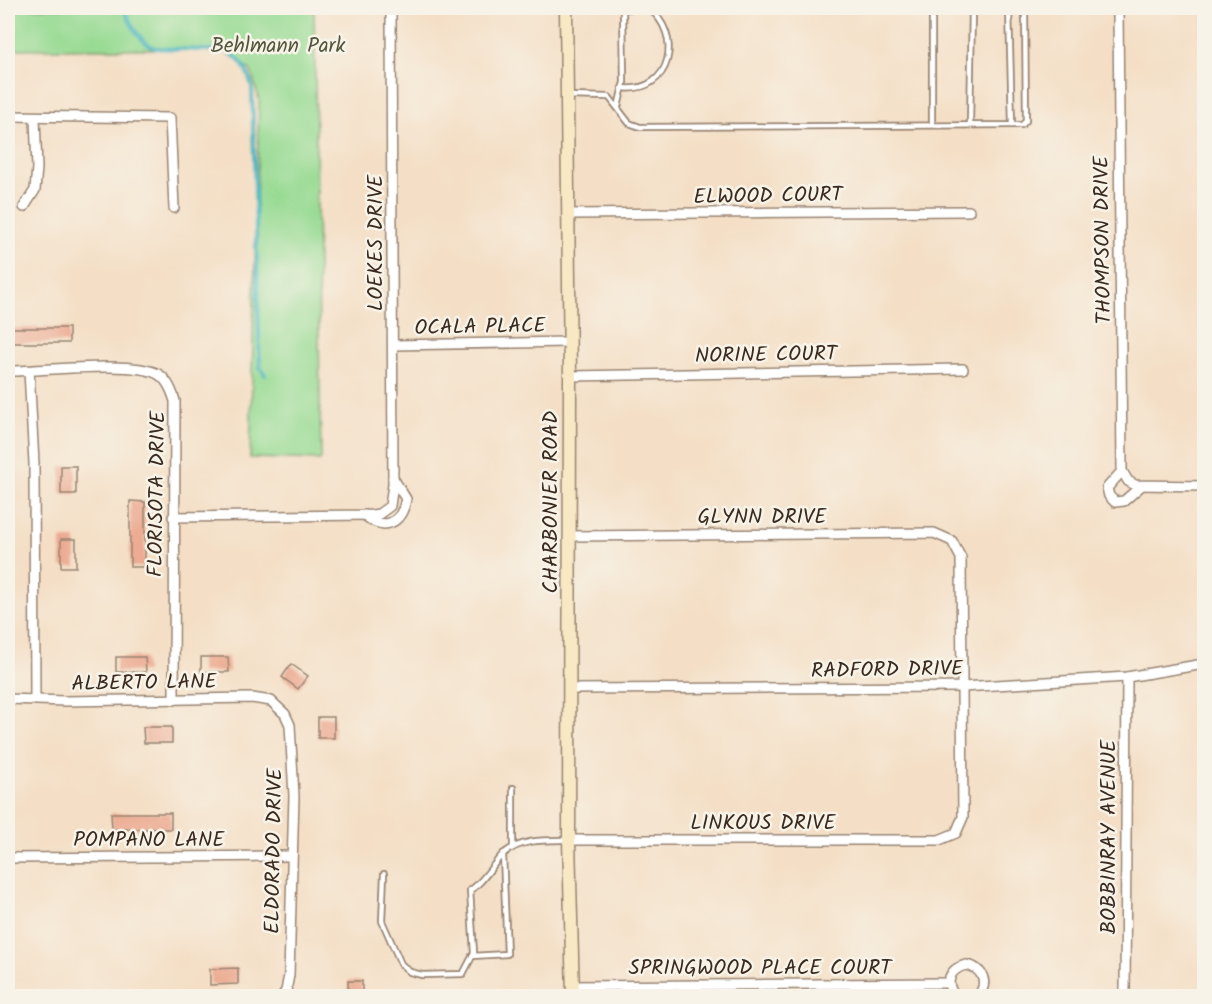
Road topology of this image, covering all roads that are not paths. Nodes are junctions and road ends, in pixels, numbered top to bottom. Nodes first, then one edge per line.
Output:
1 (391, 8) edge
2 (566, 8) edge
3 (623, 8) edge
4 (639, 8) edge
5 (648, 8) edge
6 (932, 8) edge
7 (972, 8) edge
8 (1009, 8) edge
9 (1025, 8) edge
10 (1118, 8) edge
11 (1010, 47) junction
12 (1025, 48) junction
13 (622, 88) junction
14 (567, 96) junction
15 (618, 107) junction
16 (8, 116) edge
17 (35, 118) junction
18 (932, 124) junction
19 (970, 124) junction
20 (1012, 125) junction
21 (24, 207) dead end
22 (174, 208) dead end
23 (969, 211) dead end
24 (568, 214) junction
25 (568, 342) junction
26 (393, 345) junction
27 (963, 369) dead end
28 (8, 371) edge
29 (29, 371) junction
30 (570, 376) junction
31 (1122, 471) junction
32 (393, 478) junction
33 (1141, 486) junction
34 (1204, 486) edge
35 (364, 515) junction
36 (173, 517) junction
37 (570, 536) junction
38 (1204, 664) edge
39 (1126, 677) junction
40 (962, 687) junction
41 (569, 689) junction
42 (8, 699) edge
43 (35, 699) junction
44 (174, 700) junction
45 (279, 707) joint
46 (513, 788) dead end
47 (569, 840) junction
48 (513, 846) junction
49 (503, 854) junction
50 (292, 856) junction
51 (8, 858) edge
52 (486, 872) junction
53 (384, 874) dead end
54 (478, 877) dead end
55 (471, 883) dead end
56 (470, 890) junction
57 (472, 956) junction
58 (948, 983) junction
59 (573, 991) edge
60 (282, 996) edge
61 (955, 996) edge
62 (978, 996) edge
63 (1125, 996) edge

1 - 26 street, LOEKES DRIVE
2 - 14 main road, CHARBONIER ROAD
3 - 4 lane
3 - 13 lane
5 - 13 lane
6 - 18 lane
7 - 19 lane
8 - 11 lane
9 - 12 lane
10 - 31 street, THOMPSON DRIVE
11 - 12 lane
11 - 20 lane
12 - 20 lane
13 - 15 lane
14 - 15 lane
14 - 24 main road, CHARBONIER ROAD
15 - 18 lane
16 - 17 street
17 - 21 street
17 - 22 street
18 - 19 lane
19 - 20 lane
23 - 24 street, ELWOOD COURT
24 - 25 main road, CHARBONIER ROAD
25 - 26 street, OCALA PLACE
25 - 30 main road, CHARBONIER ROAD
26 - 32 street, LOEKES DRIVE
27 - 30 street, NORINE COURT
28 - 29 street, FLORISOTA DRIVE
29 - 36 street, FLORISOTA DRIVE
29 - 43 street
30 - 37 main road, CHARBONIER ROAD
31 - 33 street
31 - 33 street, THOMPSON DRIVE
32 - 35 street, LOEKES DRIVE
32 - 35 street, LOEKES DRIVE
33 - 34 street
35 - 36 street, LOEKES DRIVE
36 - 44 street, FLORISOTA DRIVE
37 - 40 street, GLYNN DRIVE
37 - 41 main road, CHARBONIER ROAD
38 - 39 street, RADFORD DRIVE
39 - 40 street, RADFORD DRIVE
39 - 63 street, BOBBINRAY AVENUE
40 - 41 street, RADFORD DRIVE
40 - 47 street, LINKOUS DRIVE
41 - 47 main road, CHARBONIER ROAD
42 - 43 street, ALBERTO LANE
43 - 44 street, ALBERTO LANE
44 - 45 street, ALBERTO LANE
45 - 50 street, ELDORADO DRIVE
46 - 48 lane
47 - 48 lane
47 - 59 main road, CHARBONIER ROAD
48 - 49 lane
49 - 52 lane
49 - 57 lane
50 - 51 street, POMPANO LANE
50 - 60 street, ELDORADO DRIVE
52 - 54 lane
52 - 56 lane
53 - 57 lane
55 - 56 lane
56 - 57 lane
58 - 59 street, SPRINGWOOD PLACE COURT
58 - 61 street
58 - 62 street

